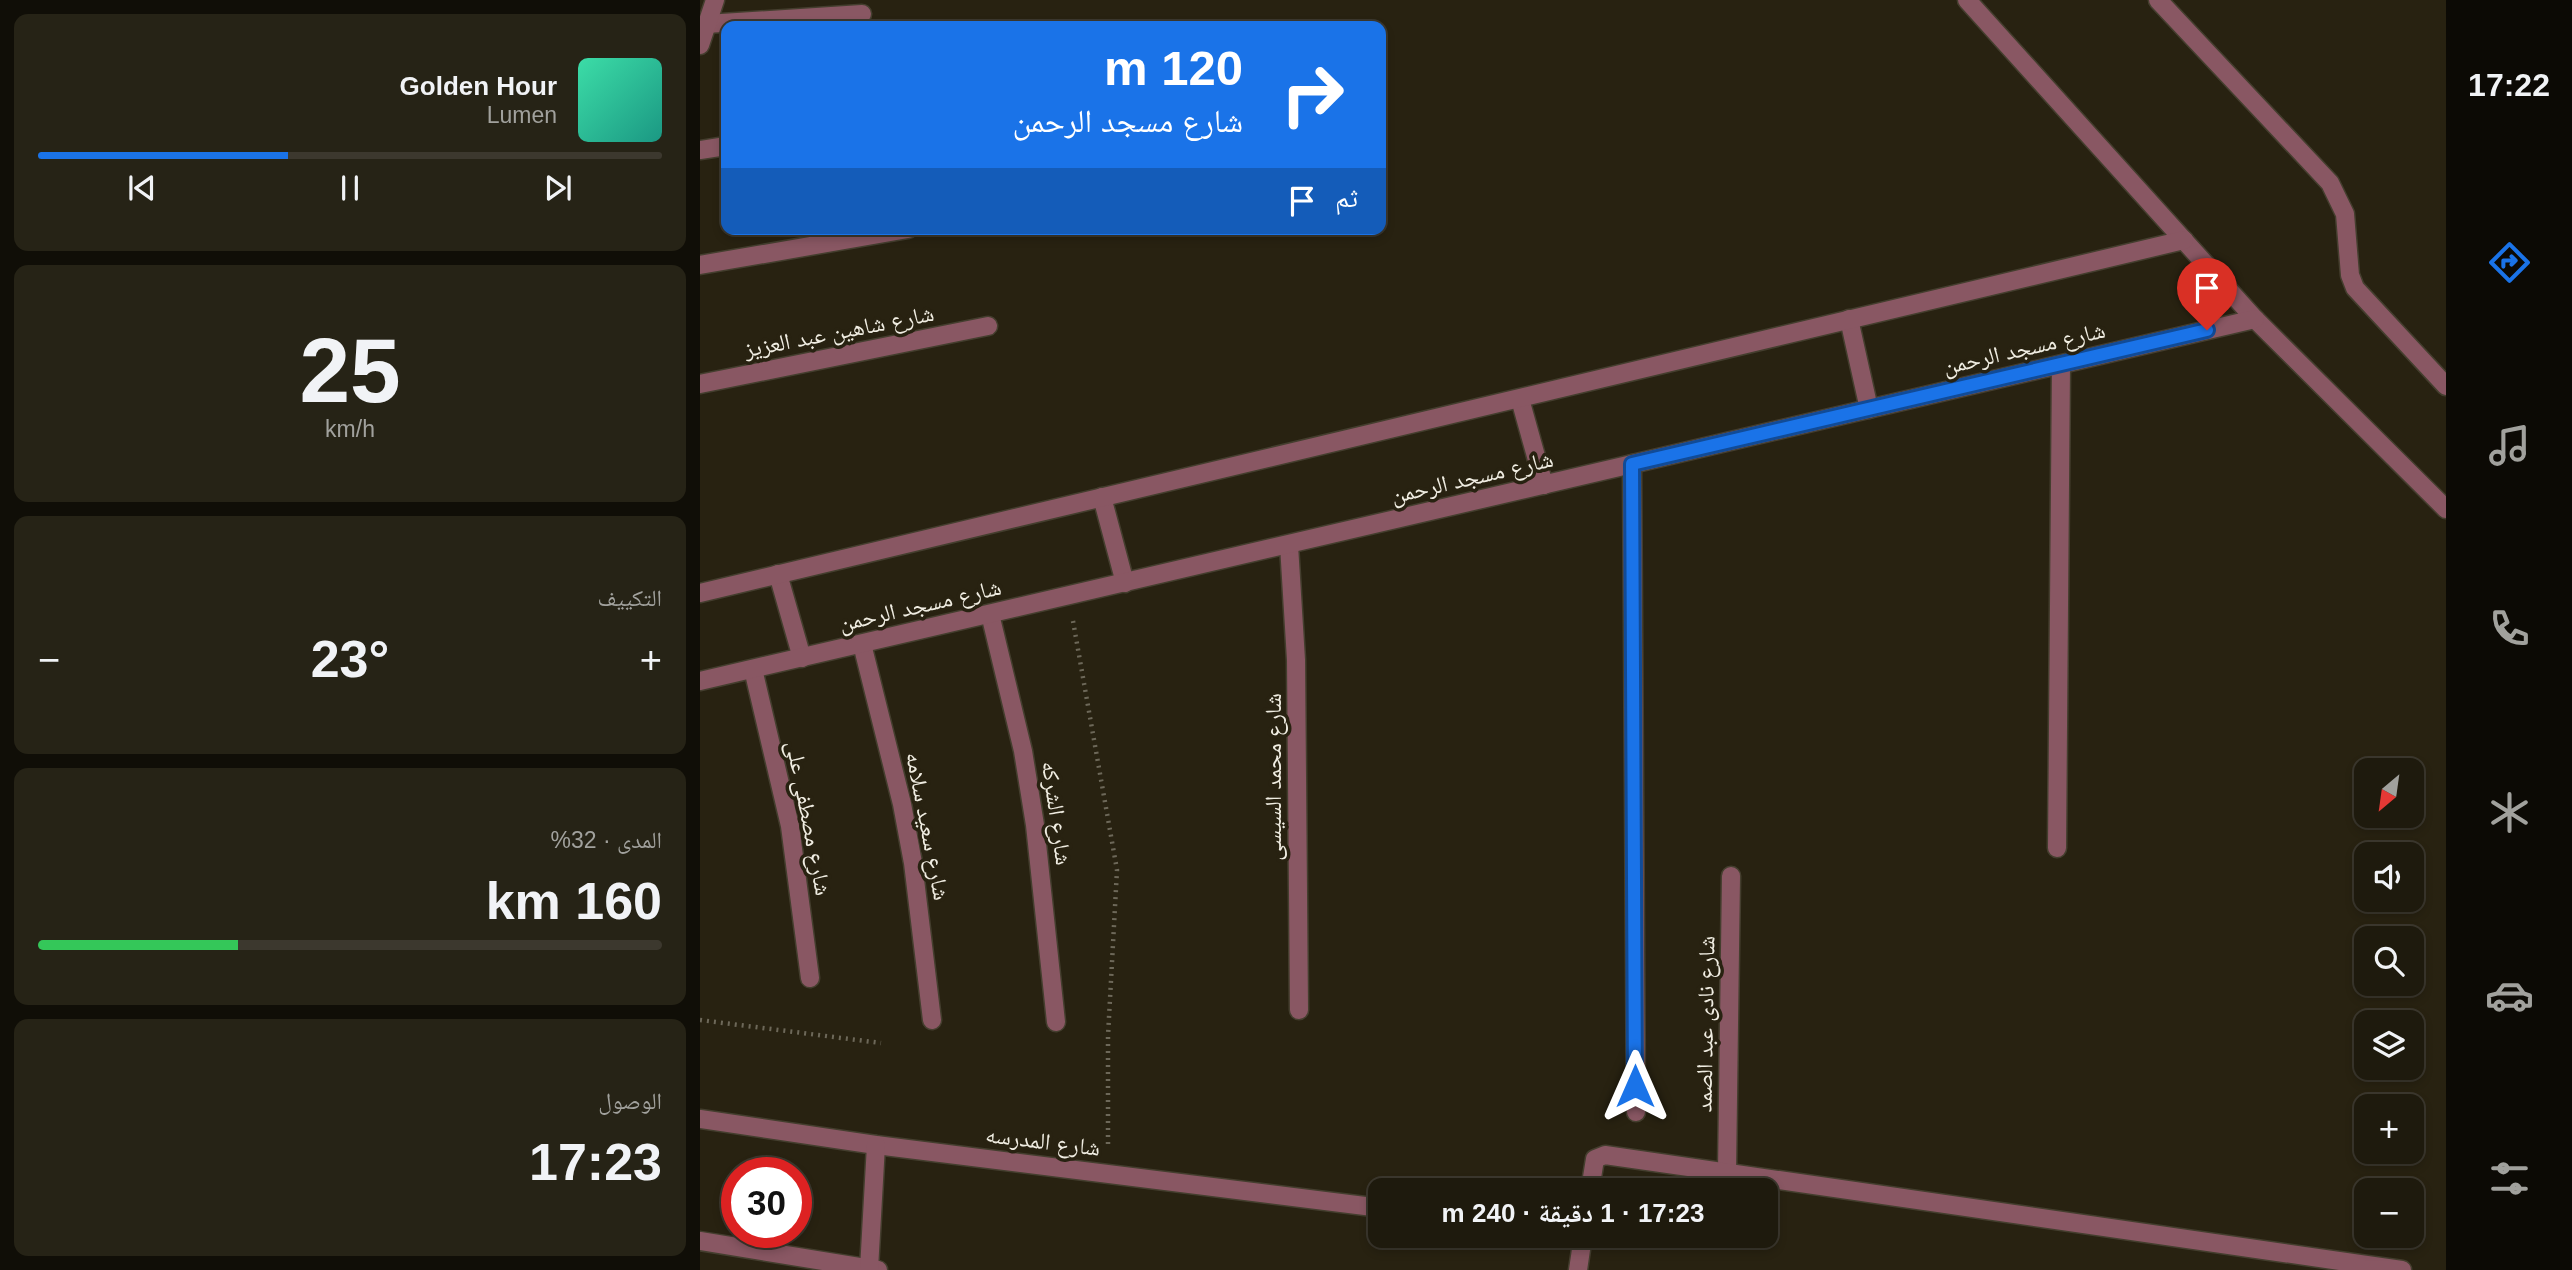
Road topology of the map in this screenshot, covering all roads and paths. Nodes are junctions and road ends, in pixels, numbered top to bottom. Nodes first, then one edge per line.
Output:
1 (715, 0) edge
2 (1967, 0) edge
3 (2158, 0) edge
4 (862, 14) dead end
5 (803, 21) edge
6 (721, 31) edge
7 (703, 33) edge
8 (721, 147) edge
9 (700, 150) edge
10 (873, 235) edge
11 (2184, 240) junction
12 (700, 265) edge
13 (1849, 318) junction
14 (2255, 319) junction
15 (988, 326) dead end
16 (2061, 365) junction
17 (700, 384) edge
18 (2446, 386) edge
19 (1520, 399) junction
20 (1869, 409) junction
21 (1632, 464) junction
22 (1544, 485) junction
23 (1102, 497) junction
24 (2446, 509) edge
25 (1289, 545) junction
26 (778, 574) junction
27 (1125, 583) junction
28 (700, 593) edge
29 (1068, 596) junction
30 (990, 614) junction
31 (862, 644) junction
32 (802, 658) junction
33 (753, 669) junction
34 (700, 681) edge
35 (2057, 848) dead end
36 (1731, 876) dead end
37 (810, 978) dead end
38 (1299, 1010) dead end
39 (700, 1020) edge
40 (932, 1020) dead end
41 (1056, 1023) dead end
42 (881, 1043) dead end
43 (1636, 1112) dead end
44 (700, 1119) edge
45 (876, 1145) junction
46 (1727, 1172) junction
47 (1108, 1174) junction
48 (1592, 1178) edge
49 (1368, 1206) edge
50 (700, 1241) edge
51 (1581, 1248) edge
52 (874, 1269) edge
53 (1578, 1270) edge
54 (2402, 1270) edge

1 - 7 street
2 - 11 street
3 - 18 street
4 - 5 street
6 - 7 street
8 - 9 street
10 - 12 street
11 - 13 street
11 - 14 street
13 - 19 street
13 - 20 street
14 - 16 street, شارع مسجد الرحمن
14 - 24 street
15 - 17 street, شارع شاهين عبد العزيز
16 - 20 street, شارع مسجد الرحمن
16 - 35 street
19 - 22 street
19 - 23 street
20 - 21 street, شارع مسجد الرحمن
21 - 22 street, شارع مسجد الرحمن
21 - 43 street
22 - 25 street, شارع مسجد الرحمن
23 - 26 street
23 - 27 street
25 - 27 street, شارع مسجد الرحمن
25 - 38 street, شارع محمد السيسى
26 - 28 street
26 - 32 street
27 - 29 street, شارع مسجد الرحمن
29 - 30 street, شارع مسجد الرحمن
29 - 47 path
30 - 31 street, شارع مسجد الرحمن
30 - 41 street, شارع الشركه
31 - 32 street, شارع مسجد الرحمن
31 - 40 street, شارع سعيد سلامه
32 - 33 street, شارع مسجد الرحمن
33 - 34 street, شارع مسجد الرحمن
33 - 37 street, شارع مصطفى على
36 - 46 street, شارع نادى عبد الصمد
39 - 42 path
44 - 45 street, شارع المدرسه
45 - 47 street, شارع المدرسه
45 - 52 street
46 - 48 street
46 - 54 street
47 - 49 street, شارع المدرسه
50 - 52 street
51 - 53 street

